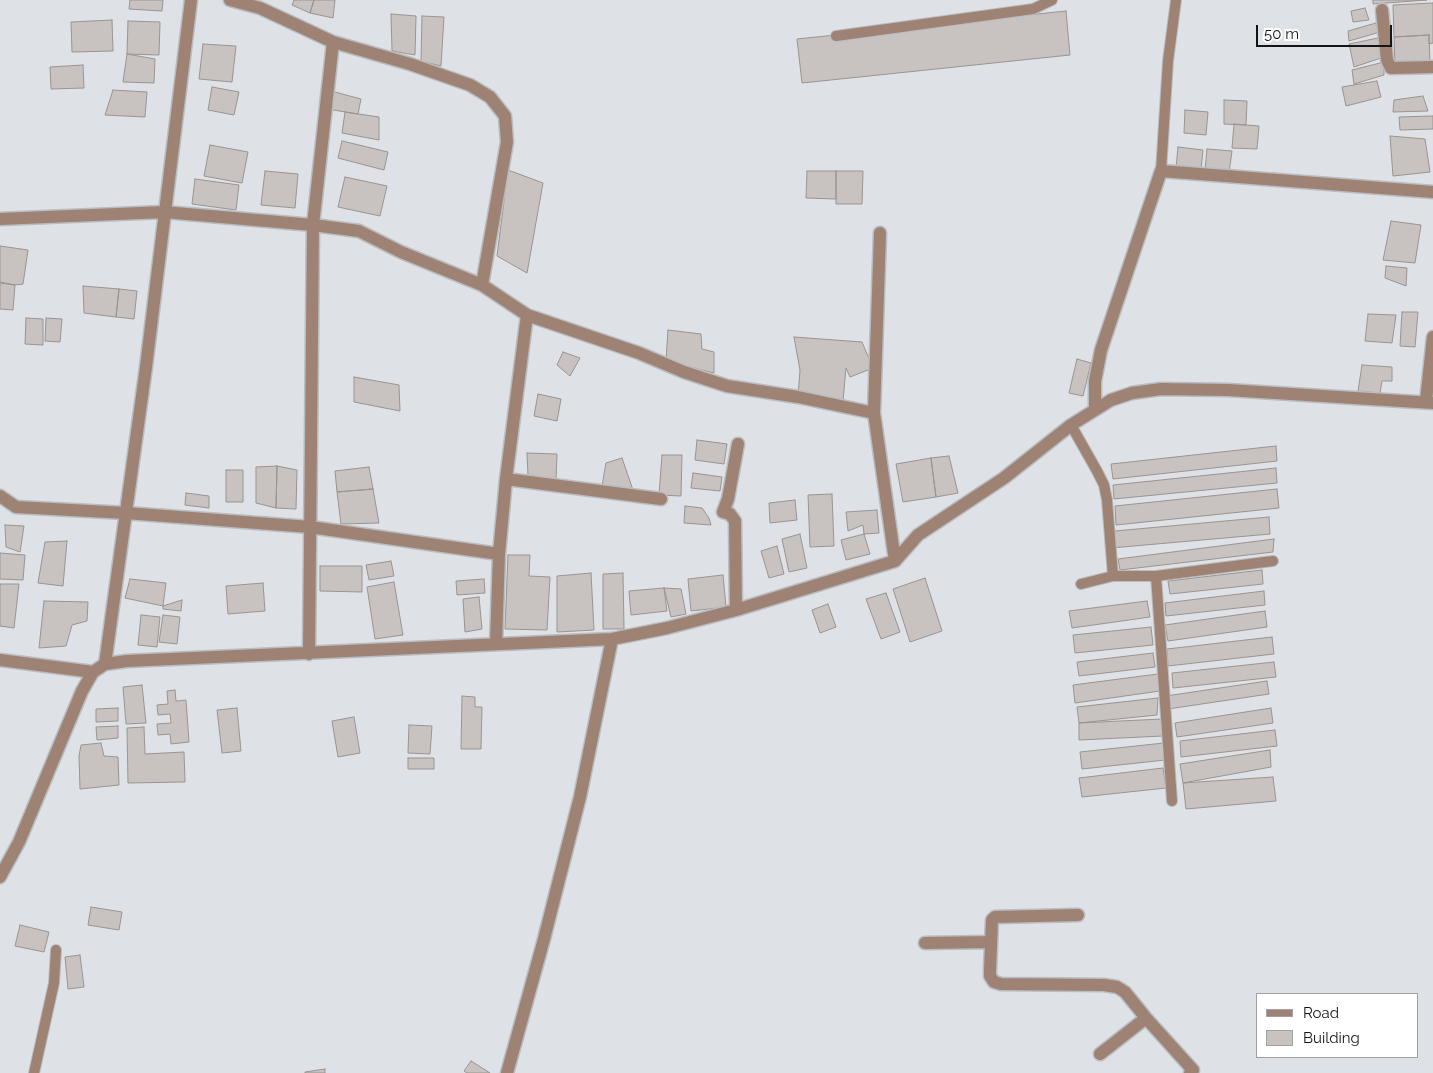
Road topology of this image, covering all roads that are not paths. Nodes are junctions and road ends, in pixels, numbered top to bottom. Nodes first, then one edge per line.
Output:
1 (192, 0) edge
2 (230, 0) edge
3 (1052, 0) edge
4 (1176, 0) edge
5 (1382, 10) dead end
6 (836, 36) dead end
7 (333, 42) junction
8 (1433, 67) edge
9 (1161, 171) junction
10 (1433, 192) edge
11 (164, 212) junction
12 (0, 219) edge
13 (312, 225) junction
14 (880, 233) dead end
15 (482, 285) junction
16 (527, 314) junction
17 (1433, 337) edge
18 (1430, 402) edge
19 (1095, 409) junction
20 (874, 413) junction
21 (1071, 425) junction
22 (738, 444) dead end
23 (506, 479) junction
24 (0, 496) edge
25 (661, 499) dead end
26 (126, 513) junction
27 (310, 527) junction
28 (500, 554) junction
29 (895, 561) junction
30 (1273, 561) dead end
31 (1113, 576) junction
32 (1156, 576) junction
33 (1081, 584) dead end
34 (736, 610) junction
35 (612, 639) junction
36 (496, 644) junction
37 (309, 654) junction
38 (0, 660) edge
39 (104, 664) junction
40 (93, 672) junction
41 (1172, 801) dead end
42 (0, 877) edge
43 (1078, 915) dead end
44 (991, 942) junction
45 (925, 943) dead end
46 (56, 950) dead end
47 (1146, 1018) junction
48 (1100, 1054) dead end
49 (34, 1073) edge
50 (507, 1073) edge
51 (1190, 1073) edge

1 - 11 street
2 - 7 street
3 - 6 lane
4 - 9 lane
5 - 8 street
7 - 13 street
7 - 15 street
9 - 10 street
9 - 19 street
11 - 12 street
11 - 13 street
11 - 26 street
13 - 15 street
13 - 27 street
14 - 20 street
15 - 16 street
16 - 20 street
16 - 23 street
17 - 18 street
18 - 19 street
19 - 21 street
20 - 29 street
21 - 29 street
21 - 31 lane
22 - 34 street
23 - 25 street
23 - 28 street
24 - 26 street
26 - 27 street
26 - 39 street
27 - 28 street
27 - 37 street
28 - 36 street
29 - 34 street
30 - 32 lane
31 - 32 lane
31 - 33 lane
32 - 41 lane
34 - 35 street
35 - 36 street
35 - 50 street
36 - 37 street
37 - 39 street
38 - 40 street
39 - 40 street
40 - 42 street
43 - 44 street
44 - 45 street
44 - 47 street
46 - 49 lane
47 - 48 street
47 - 51 street

